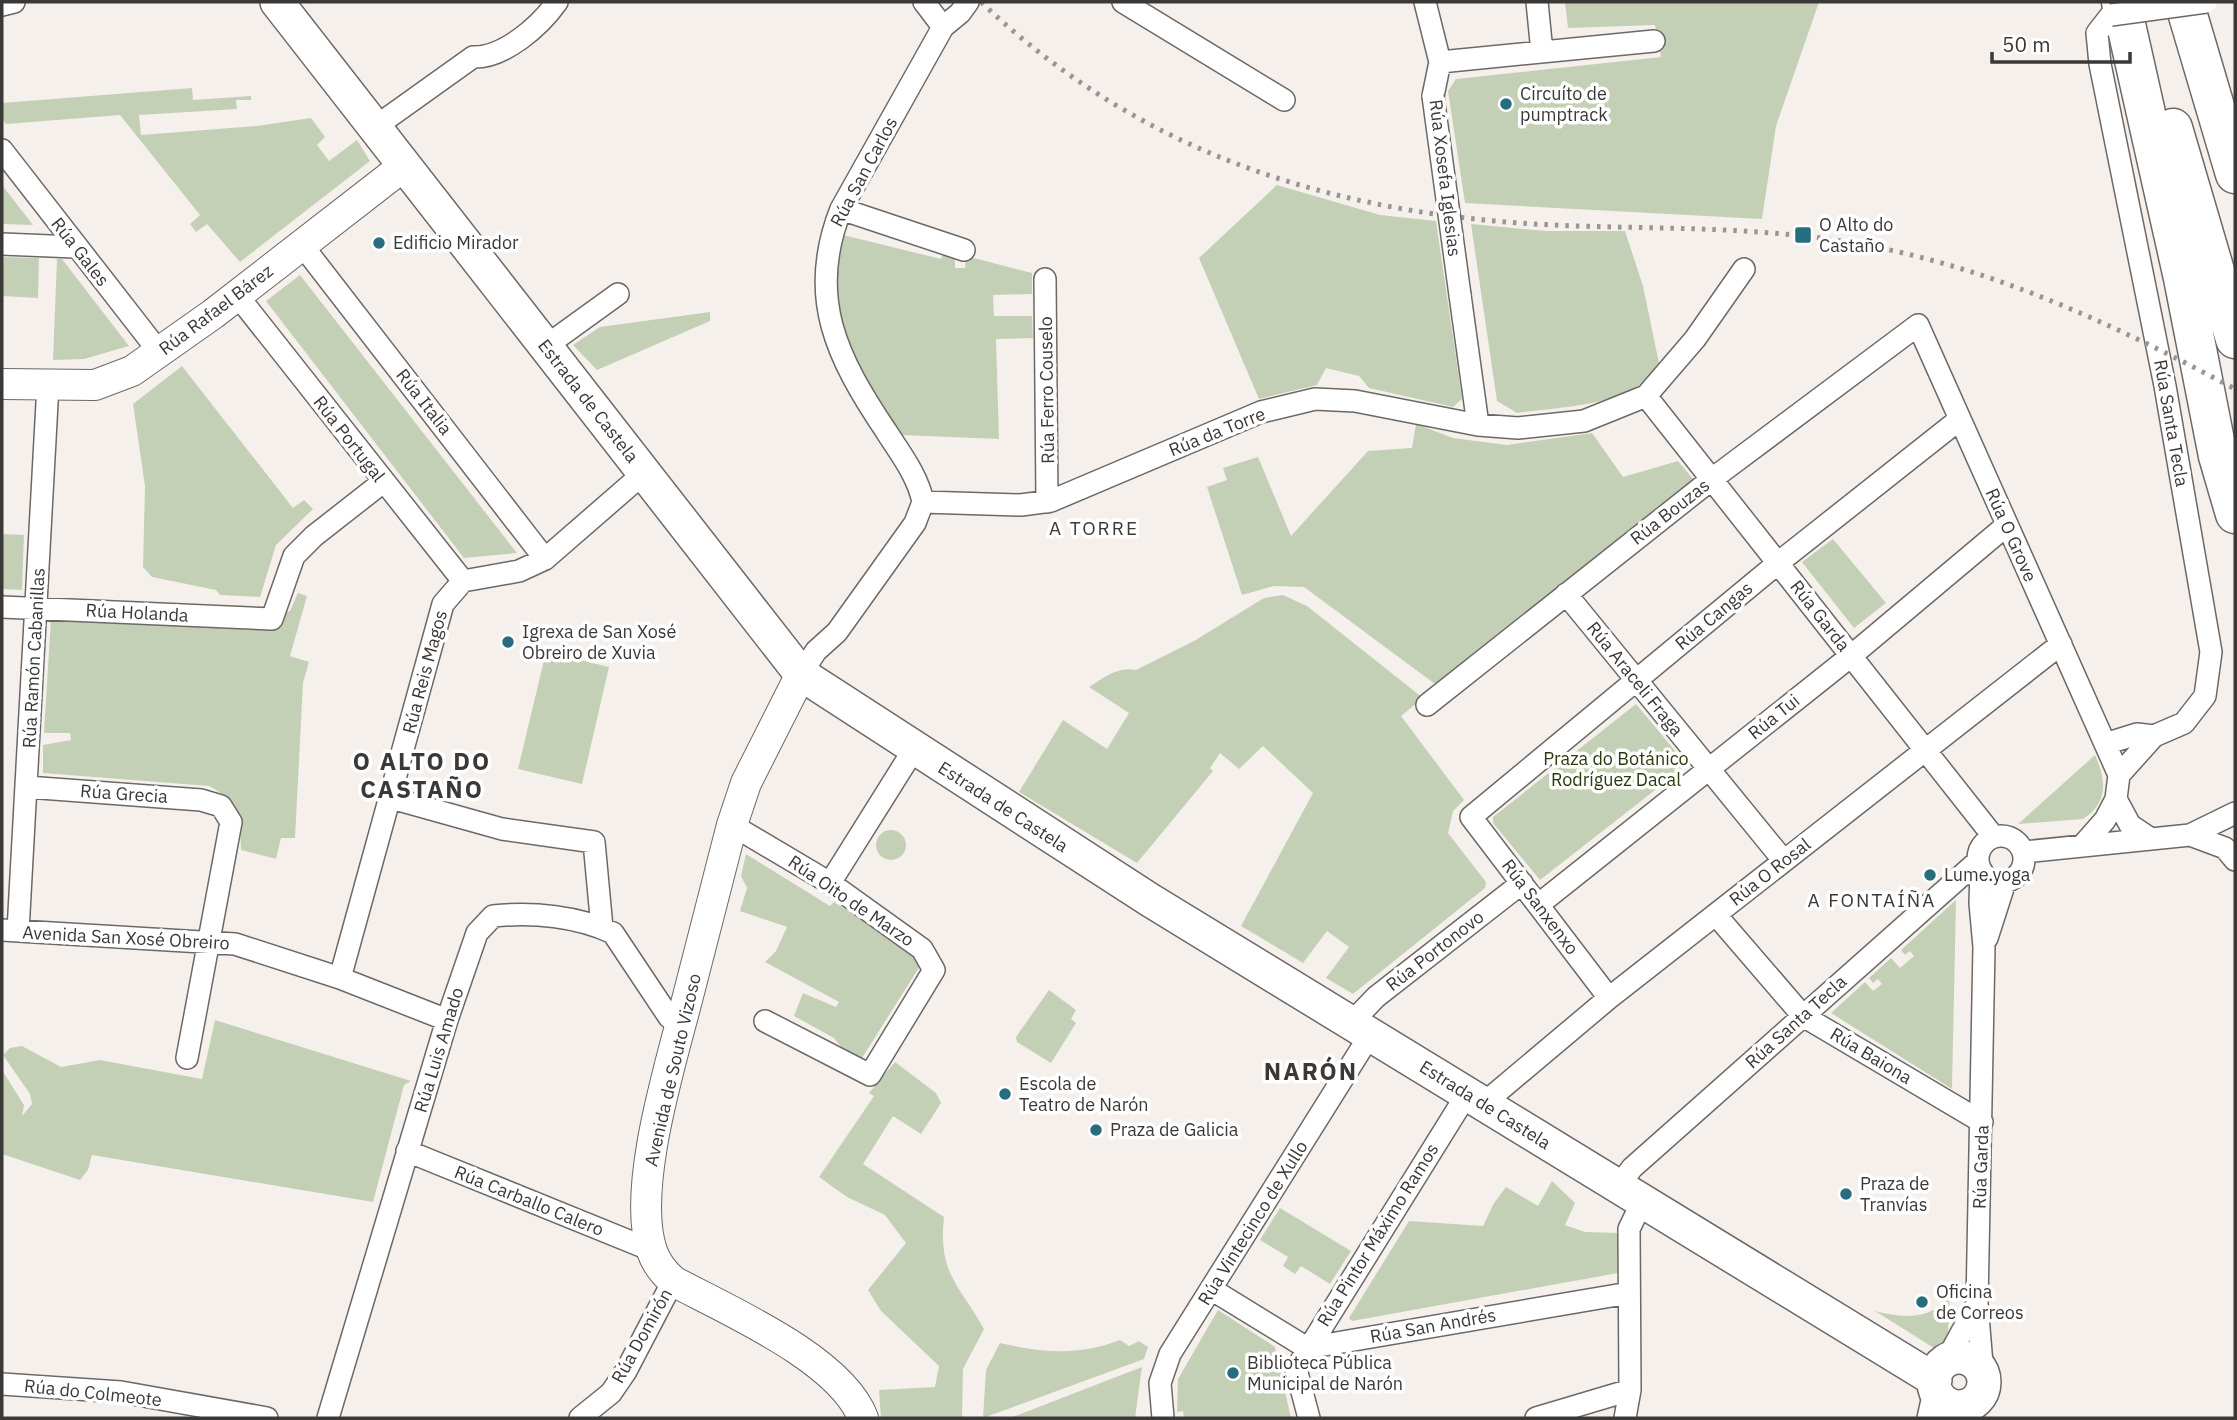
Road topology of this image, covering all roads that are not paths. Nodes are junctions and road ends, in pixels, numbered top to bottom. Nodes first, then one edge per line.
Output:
1 (14, 2) edge
2 (277, 2) edge
3 (557, 2) edge
4 (924, 2) edge
5 (1123, 2) edge
6 (1425, 2) edge
7 (1537, 2) edge
8 (2184, 2) edge
9 (2199, 2) edge
10 (2206, 2) edge
11 (2, 5) edge
12 (2123, 6) edge
13 (964, 7) edge
14 (943, 26) junction
15 (1654, 41) dead end
16 (1542, 52) junction
17 (1440, 62) junction
18 (1284, 100) dead end
19 (2235, 102) edge
20 (374, 127) junction
21 (2, 150) edge
22 (405, 165) junction
23 (2235, 174) edge
24 (841, 209) junction
25 (2, 244) edge
26 (302, 244) junction
27 (75, 247) junction
28 (964, 250) dead end
29 (1744, 269) dead end
30 (1045, 279) dead end
31 (618, 294) dead end
32 (237, 295) junction
33 (1918, 326) joint
34 (2235, 339) edge
35 (545, 346) junction
36 (160, 352) junction
37 (2, 384) edge
38 (48, 385) junction
39 (1646, 396) junction
40 (1960, 419) junction
41 (1478, 425) junction
42 (644, 473) junction
43 (1712, 479) junction
44 (383, 482) junction
45 (923, 502) junction
46 (1047, 502) junction
47 (2235, 514) edge
48 (2007, 525) junction
49 (545, 559) junction
50 (1778, 563) junction
51 (463, 581) junction
52 (1566, 594) junction
53 (2, 607) edge
54 (36, 609) junction
55 (2061, 645) junction
56 (1851, 656) junction
57 (801, 674) junction
58 (1637, 681) junction
59 (1427, 705) dead end
60 (2154, 736) junction
61 (2105, 744) junction
62 (914, 749) junction
63 (1925, 750) junction
64 (1709, 769) junction
65 (2119, 775) junction
66 (27, 787) junction
67 (391, 798) junction
68 (2116, 799) junction
69 (2235, 813) edge
70 (1471, 817) joint
71 (732, 825) junction
72 (2130, 825) junction
73 (2190, 835) junction
74 (1993, 836) junction
75 (2151, 839) junction
76 (2082, 846) junction
77 (2024, 852) junction
78 (2235, 860) edge
79 (1784, 861) junction
80 (1979, 866) junction
81 (2006, 882) junction
82 (830, 883) junction
83 (1522, 883) junction
84 (1538, 905) junction
85 (1716, 915) junction
86 (602, 928) junction
87 (10, 931) edge
88 (209, 942) junction
89 (1984, 947) junction
90 (340, 978) junction
91 (1609, 998) junction
92 (1803, 1016) junction
93 (447, 1020) junction
94 (765, 1021) dead end
95 (681, 1026) junction
96 (1361, 1029) junction
97 (187, 1058) dead end
98 (1475, 1099) junction
99 (1982, 1122) junction
100 (407, 1151) junction
101 (1630, 1194) junction
102 (651, 1250) junction
103 (673, 1280) junction
104 (1211, 1289) junction
105 (1629, 1293) junction
106 (1977, 1304) junction
107 (1307, 1348) junction
108 (2, 1384) edge
109 (1630, 1390) junction
110 (1957, 1399) edge
111 (267, 1418) edge
112 (328, 1418) edge
113 (580, 1418) edge
114 (863, 1418) edge
115 (1163, 1418) edge
116 (1309, 1418) edge
117 (1536, 1418) edge
118 (1625, 1418) edge

1 - 11 street
2 - 20 main road, Estrada de Castela
3 - 20 street
4 - 14 street
5 - 18 street
6 - 17 street
7 - 16 street
8 - 23 highway
9 - 19 highway
10 - 12 street, bridge
12 - 34 highway
12 - 47 highway
12 - 60 street, Rúa Santa Tecla
13 - 14 street
14 - 24 street, Rúa San Carlos
15 - 16 street
16 - 17 street
17 - 41 street, Rúa Xosefa Iglesias, bridge
20 - 22 main road, Estrada de Castela
21 - 27 street, Rúa Gales
22 - 26 street, Rúa Rafael Bárez
22 - 35 main road, Estrada de Castela
24 - 28 street
24 - 45 street, Rúa San Carlos
25 - 27 street
26 - 32 street, Rúa Rafael Bárez
26 - 49 street, Rúa Italia
27 - 36 street, Rúa Gales
29 - 39 street, Rúa da Torre
30 - 46 street, Rúa Ferro Couselo
31 - 35 street
32 - 36 street, Rúa Rafael Bárez
32 - 44 street, Rúa Portugal
33 - 40 street, Rúa O Grove
33 - 43 street, Rúa Bouzas
35 - 42 main road, Estrada de Castela
36 - 38 street, Rúa Rafael Bárez
37 - 38 street, Rúa Rafael Bárez
38 - 54 street, Rúa Ramón Cabanillas
39 - 41 street, Rúa da Torre
39 - 43 street, Rúa Garda
40 - 48 street, Rúa O Grove
40 - 50 street, Rúa Cangas
41 - 46 street, Rúa da Torre
42 - 49 street
42 - 57 main road, Estrada de Castela
43 - 50 street, Rúa Garda
43 - 52 street, Rúa Bouzas
44 - 51 street, Rúa Portugal
44 - 54 street, Rúa Holanda
45 - 46 street, Rúa da Torre
45 - 57 street
48 - 55 street, Rúa O Grove
48 - 56 street, Rúa Tui
49 - 51 street
50 - 56 street, Rúa Garda
50 - 58 street, Rúa Cangas
51 - 67 street, Rúa Reis Magos
52 - 58 street, Rúa Araceli Fraga
52 - 59 street, Rúa Bouzas
53 - 54 street, Rúa Holanda
54 - 66 street, Rúa Ramón Cabanillas
55 - 61 street, Rúa O Grove
55 - 63 street, Rúa O Rosal
56 - 63 street, Rúa Garda
56 - 64 street, Rúa Tui
57 - 62 main road, Estrada de Castela
57 - 71 street, Avenida de Souto Vizoso
58 - 64 street, Rúa Araceli Fraga
58 - 70 street, Rúa Cangas
60 - 61 street
60 - 65 street, Rúa Santa Tecla
61 - 65 street, Rúa O Grove
62 - 82 street
62 - 96 main road, Estrada de Castela
63 - 74 street, Rúa Garda
63 - 79 street, Rúa O Rosal
64 - 79 street, Rúa Araceli Fraga
64 - 84 street, Rúa Tui
65 - 68 street
66 - 87 street, Rúa Ramón Cabanillas
66 - 88 street, Rúa Grecia
67 - 86 street
67 - 90 street, Rúa Reis Magos
68 - 72 street
68 - 76 street
69 - 73 street
70 - 83 street, Rúa Sanxenxo
71 - 82 street, Rúa Oito de Marzo
71 - 95 street, Avenida de Souto Vizoso
72 - 75 street
72 - 76 street
73 - 75 street
73 - 78 street
74 - 77 street
74 - 80 street
75 - 76 street
76 - 77 street
77 - 81 street
79 - 85 street, Rúa O Rosal
80 - 81 street
80 - 89 street, Rúa Garda
80 - 92 street, Rúa Santa Tecla
81 - 89 street, Rúa Garda
82 - 94 street, Rúa Oito de Marzo
83 - 84 street, Rúa Sanxenxo
83 - 96 street, Rúa Portonovo
84 - 91 street, Rúa Sanxenxo
85 - 91 street, Rúa O Rosal
85 - 92 street, Rúa Baiona
86 - 93 street, Rúa Luis Amado
86 - 95 street
87 - 88 street, Avenida San Xosé Obreiro
88 - 90 street, Avenida San Xosé Obreiro
88 - 97 street
89 - 99 street, Rúa Garda
90 - 93 street, Avenida San Xosé Obreiro
91 - 98 street, Rúa O Rosal
92 - 99 street, Rúa Baiona
92 - 101 street, Rúa Santa Tecla
93 - 100 street, Rúa Luis Amado
95 - 102 street, Avenida de Souto Vizoso
96 - 98 main road, Estrada de Castela
96 - 104 street, Rúa Vintecinco de Xullo
98 - 101 main road, Estrada de Castela
98 - 107 street, Rúa Pintor Máximo Ramos
99 - 106 street, Rúa Garda
100 - 102 street, Rúa Carballo Calero
100 - 112 street, Rúa Luis Amado
101 - 105 street, Rúa Santa Tecla
101 - 110 main road, Estrada de Castela
102 - 103 street
103 - 113 street, Rúa Domirón
103 - 114 street
104 - 107 street
104 - 115 street, Rúa Vintecinco de Xullo
105 - 107 street, Rúa San Andrés
105 - 109 street, Rúa Santa Tecla
106 - 110 street, Rúa Garda
106 - 110 street, Rúa Garda
107 - 116 street, Rúa Pintor Máximo Ramos
108 - 111 street, Rúa do Colmeote
109 - 117 street
109 - 118 street, Rúa Santa Tecla

